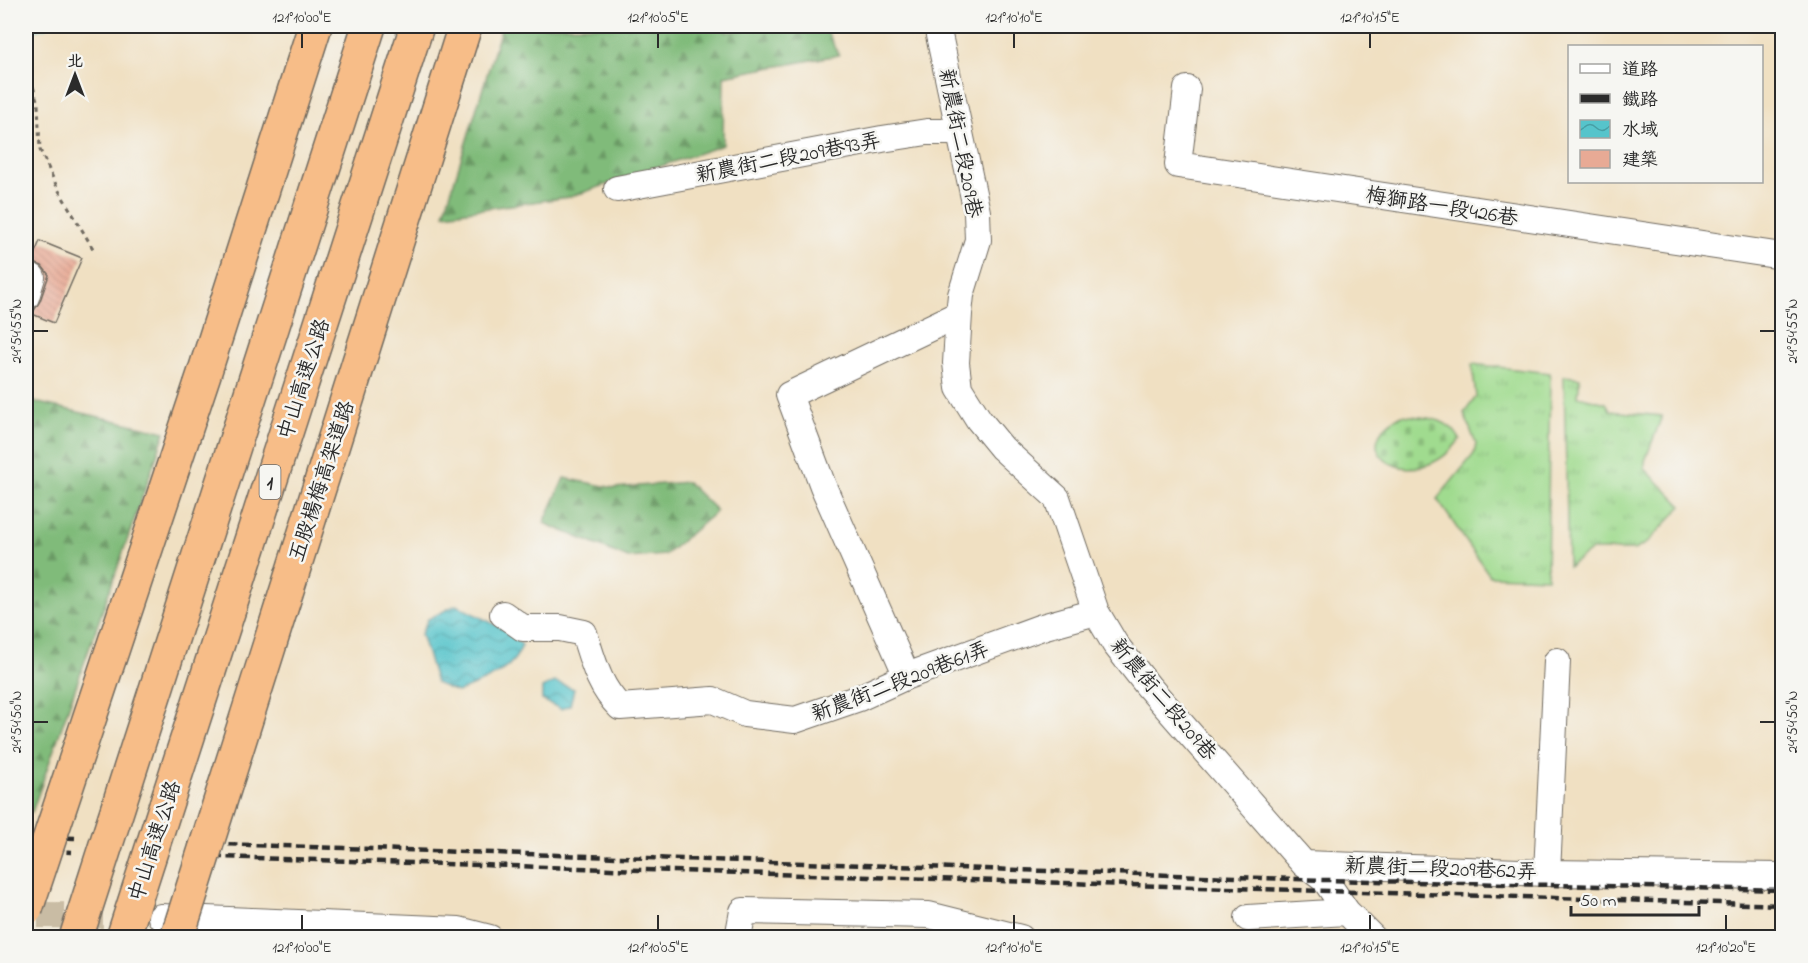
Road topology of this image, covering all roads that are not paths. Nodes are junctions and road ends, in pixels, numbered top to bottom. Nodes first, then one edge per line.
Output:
1 (315, 26) edge
2 (369, 26) edge
3 (417, 26) edge
4 (465, 26) edge
5 (937, 26) edge
6 (1187, 88) dead end
7 (959, 132) junction
8 (617, 189) dead end
9 (1782, 256) edge
10 (959, 314) junction
11 (1096, 612) junction
12 (503, 614) dead end
13 (1557, 661) dead end
14 (907, 676) junction
15 (1304, 864) junction
16 (1547, 873) junction
17 (1782, 876) edge
18 (1347, 912) junction
19 (30, 913) edge
20 (1248, 918) dead end
21 (169, 927) edge
22 (1371, 937) edge
23 (76, 938) edge
24 (123, 938) edge
25 (490, 938) edge
26 (738, 938) edge
27 (1021, 938) edge

1 - 19 highway, bridge
2 - 23 highway, 中山高速公路 / 1
3 - 24 highway, 中山高速公路 / 1
4 - 21 highway, 五股楊梅高架道路, bridge
5 - 7 street, 新農街二段209巷
6 - 9 street, 梅獅路一段426巷
7 - 8 street, 新農街二段209巷93弄
7 - 10 street, 新農街二段209巷
10 - 11 street, 新農街二段209巷
10 - 14 street
11 - 14 street, 新農街二段209巷61弄
11 - 15 street, 新農街二段209巷
12 - 14 street, 新農街二段209巷61弄
13 - 16 street, 新農街二段209巷62弄
15 - 16 street, 新農街二段209巷62弄
15 - 18 street, 新農街二段209巷
16 - 17 street
18 - 20 street
18 - 22 street, 新農街二段209巷
21 - 25 street
26 - 27 street

